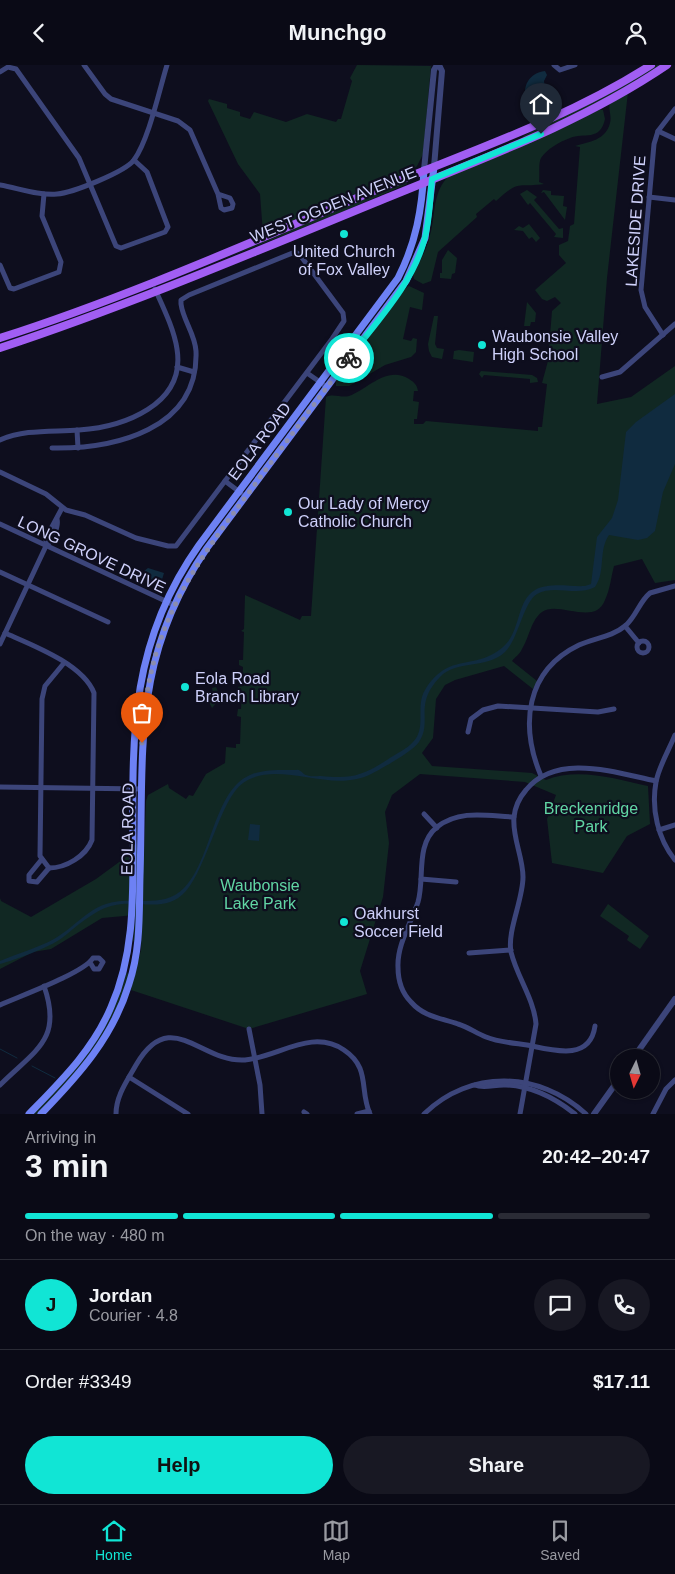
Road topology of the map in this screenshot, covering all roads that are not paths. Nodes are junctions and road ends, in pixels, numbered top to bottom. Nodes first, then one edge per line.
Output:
1 (84, 65) edge
2 (167, 65) edge
3 (438, 65) edge
4 (554, 65) edge
5 (575, 65) edge
6 (651, 65) edge
7 (667, 65) edge
8 (0, 72) edge
9 (675, 109) edge
10 (152, 113) junction
11 (658, 131) junction
12 (675, 139) edge
13 (134, 160) junction
14 (434, 167) junction
15 (424, 170) junction
16 (432, 179) junction
17 (90, 182) junction
18 (424, 183) junction
19 (0, 185) edge
20 (44, 194) junction
21 (218, 194) dead end
22 (649, 197) junction
23 (675, 200) edge
24 (0, 265) edge
25 (154, 287) junction
26 (42, 324) junction
27 (675, 324) edge
28 (42, 333) junction
29 (663, 335) junction
30 (0, 338) edge
31 (0, 347) edge
32 (177, 367) junction
33 (194, 371) junction
34 (307, 373) junction
35 (602, 377) dead end
36 (320, 382) junction
37 (327, 387) junction
38 (77, 431) junction
39 (0, 440) edge
40 (52, 448) dead end
41 (78, 448) junction
42 (0, 472) edge
43 (225, 481) junction
44 (238, 491) junction
45 (245, 497) junction
46 (62, 508) junction
47 (0, 524) edge
48 (46, 546) junction
49 (0, 572) edge
50 (28, 585) junction
51 (675, 586) edge
52 (166, 602) junction
53 (174, 605) junction
54 (108, 622) dead end
55 (625, 627) junction
56 (5, 633) junction
57 (639, 643) dead end
58 (0, 644) edge
59 (64, 663) junction
60 (529, 708) junction
61 (614, 709) dead end
62 (468, 732) dead end
63 (675, 736) edge
64 (541, 776) junction
65 (656, 781) junction
66 (0, 787) edge
67 (41, 787) junction
68 (94, 788) junction
69 (133, 789) junction
70 (142, 789) junction
71 (424, 814) dead end
72 (514, 817) junction
73 (675, 825) edge
74 (437, 828) junction
75 (659, 830) junction
76 (42, 859) junction
77 (675, 860) edge
78 (49, 868) junction
79 (421, 879) junction
80 (456, 882) dead end
81 (136, 895) junction
82 (136, 910) junction
83 (511, 950) junction
84 (469, 953) dead end
85 (91, 964) dead end
86 (44, 986) junction
87 (675, 999) edge
88 (0, 1005) edge
89 (595, 1026) dead end
90 (249, 1029) dead end
91 (533, 1047) junction
92 (640, 1049) edge
93 (255, 1058) junction
94 (129, 1077) junction
95 (675, 1080) edge
96 (0, 1085) edge
97 (525, 1085) junction
98 (610, 1092) edge
99 (369, 1112) edge
100 (29, 1114) edge
101 (40, 1114) edge
102 (116, 1114) edge
103 (188, 1114) edge
104 (262, 1114) edge
105 (357, 1114) edge
106 (424, 1114) edge
107 (520, 1114) edge
108 (575, 1114) edge
109 (586, 1114) edge
110 (594, 1114) edge
111 (653, 1114) edge

1 - 10 street
2 - 10 street
3 - 14 street
3 - 15 street
4 - 5 street
6 - 14 main road, WEST OGDEN AVENUE
7 - 16 main road, WEST OGDEN AVENUE
8 - 17 street
9 - 11 street, LAKESIDE DRIVE
10 - 13 street
10 - 21 street
11 - 12 street
11 - 22 street, LAKESIDE DRIVE
13 - 17 street
13 - 17 street
14 - 15 main road, WEST OGDEN AVENUE
14 - 16 main road, EOLA ROAD
15 - 18 main road, EOLA ROAD
15 - 25 main road, WEST OGDEN AVENUE
16 - 18 main road, WEST OGDEN AVENUE
16 - 37 main road, EOLA ROAD
17 - 20 street
18 - 25 main road, WEST OGDEN AVENUE
18 - 36 main road, EOLA ROAD
19 - 20 street
20 - 24 street
22 - 23 street
22 - 29 street, LAKESIDE DRIVE
25 - 26 main road, WEST OGDEN AVENUE
25 - 28 main road, WEST OGDEN AVENUE
25 - 32 street
26 - 28 main road
26 - 30 main road, WEST OGDEN AVENUE
27 - 29 street
28 - 31 main road, WEST OGDEN AVENUE
29 - 35 street
32 - 33 street
32 - 38 street
33 - 34 street
33 - 41 street
34 - 36 street
34 - 43 street
36 - 37 street
36 - 44 main road, EOLA ROAD
37 - 45 main road, EOLA ROAD
38 - 39 street
38 - 41 street
40 - 41 street
42 - 46 street
43 - 44 street
43 - 46 street
44 - 45 street
44 - 52 main road, EOLA ROAD
45 - 53 main road, EOLA ROAD
46 - 48 street
47 - 48 street, LONG GROVE DRIVE
48 - 50 street
48 - 52 street, LONG GROVE DRIVE
49 - 50 street
50 - 54 street
50 - 56 street
51 - 55 street
52 - 53 street, LONG GROVE DRIVE
52 - 69 main road, EOLA ROAD
53 - 70 main road, EOLA ROAD
55 - 57 street
55 - 60 street
56 - 58 street
56 - 59 street
59 - 67 street
59 - 68 street
60 - 61 street
60 - 62 street
60 - 64 street
63 - 65 street
64 - 65 street
64 - 72 street
65 - 75 street
66 - 67 street
67 - 68 street
67 - 76 street
68 - 69 street
68 - 78 street
69 - 70 street
69 - 81 main road, EOLA ROAD
70 - 81 main road, EOLA ROAD
71 - 74 street
72 - 74 street
72 - 83 street
73 - 75 street
74 - 79 street
75 - 77 street
76 - 78 street
76 - 78 street
79 - 80 street
79 - 91 street
81 - 82 main road, EOLA ROAD
82 - 100 main road, EOLA ROAD
82 - 101 main road, EOLA ROAD
83 - 84 street
83 - 91 street
85 - 86 street
86 - 88 street
86 - 96 street
87 - 92 street
89 - 91 street
90 - 93 street
91 - 97 street
93 - 94 street
93 - 99 street
93 - 104 street
94 - 102 street
94 - 103 street
95 - 111 street
97 - 106 street
97 - 107 street
97 - 108 street
97 - 109 street
98 - 110 street
99 - 105 street

